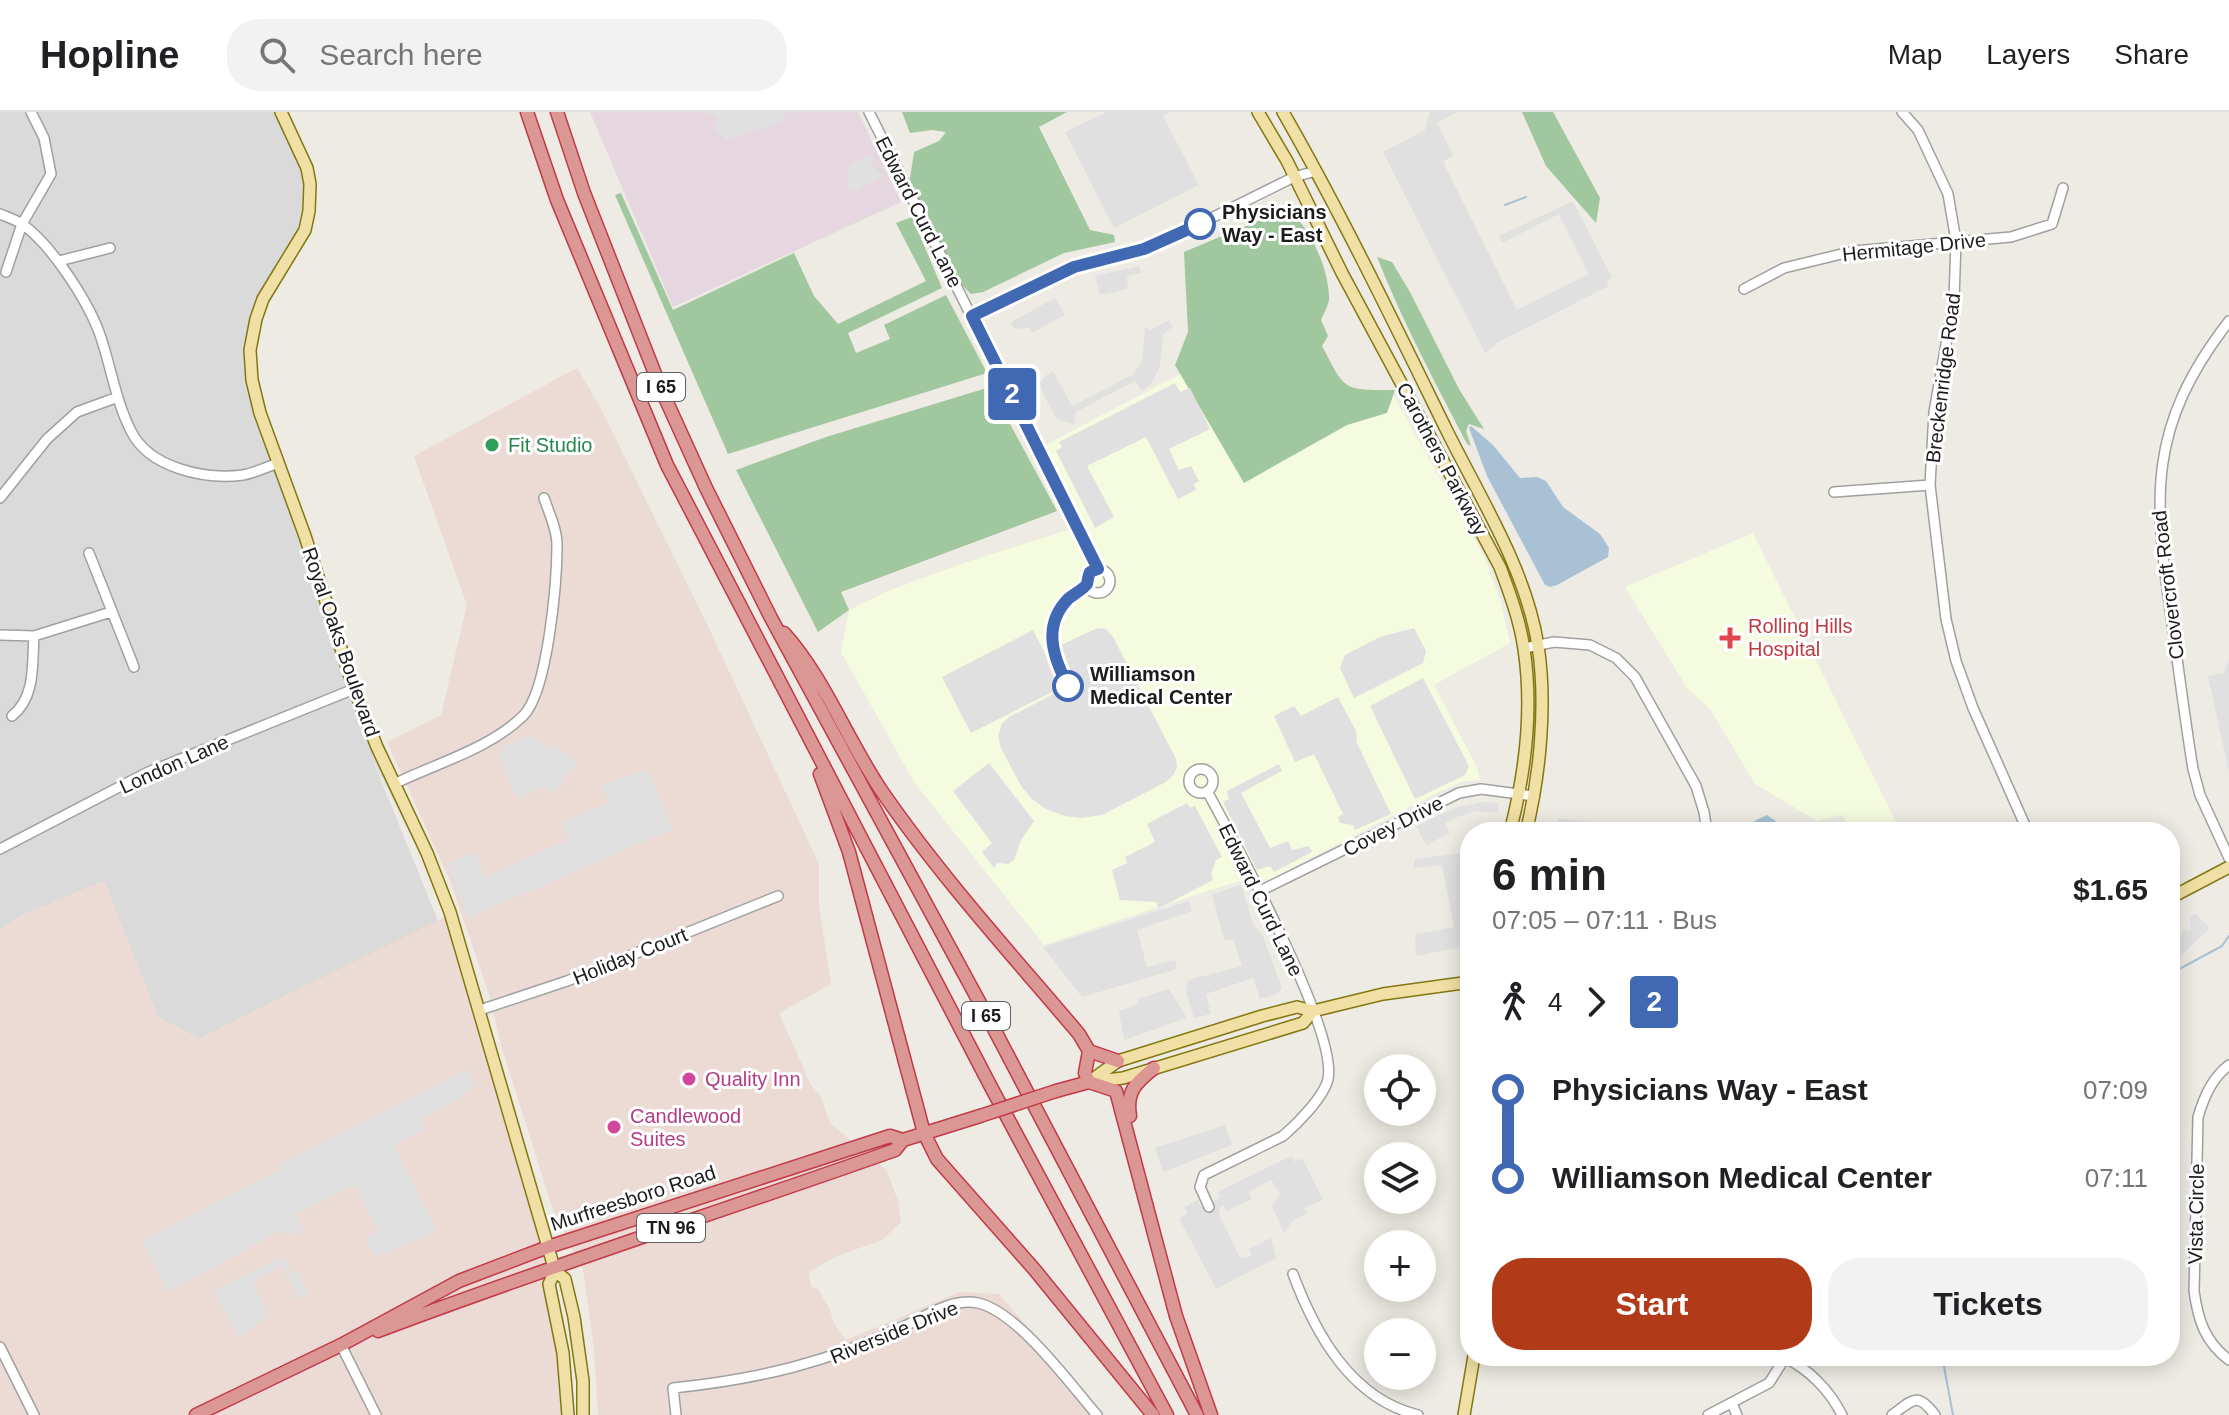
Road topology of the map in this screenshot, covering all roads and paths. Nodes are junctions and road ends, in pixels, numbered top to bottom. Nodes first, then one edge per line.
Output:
1 (31, 112) edge
2 (281, 112) edge
3 (527, 112) edge
4 (557, 112) edge
5 (869, 112) edge
6 (1258, 112) edge
7 (1283, 112) edge
8 (1902, 112) edge
9 (1314, 166) junction
10 (1294, 177) junction
11 (2063, 188) dead end
12 (0, 214) edge
13 (22, 224) junction
14 (1956, 241) junction
15 (110, 248) dead end
16 (59, 261) junction
17 (6, 272) dead end
18 (1744, 289) dead end
19 (972, 316) junction
20 (2229, 321) edge
21 (118, 397) junction
22 (278, 463) junction
23 (1930, 485) junction
24 (1834, 492) dead end
25 (0, 498) edge
26 (544, 498) dead end
27 (89, 553) dead end
28 (1098, 569) dead end
29 (111, 612) junction
30 (771, 618) junction
31 (0, 635) edge
32 (34, 636) junction
33 (1538, 645) junction
34 (1524, 648) junction
35 (766, 659) junction
36 (134, 667) dead end
37 (354, 689) junction
38 (12, 716) dead end
39 (394, 784) junction
40 (1207, 791) dead end
41 (1520, 794) junction
42 (1533, 796) junction
43 (1513, 822) edge
44 (1528, 822) edge
45 (1706, 822) edge
46 (2024, 822) edge
47 (0, 849) edge
48 (2229, 858) edge
49 (2229, 867) edge
50 (1260, 891) junction
51 (2180, 893) edge
52 (778, 896) dead end
53 (1460, 983) edge
54 (480, 1010) junction
55 (1313, 1011) junction
56 (1089, 1051) junction
57 (1118, 1061) junction
58 (2229, 1065) edge
59 (1154, 1068) junction
60 (1089, 1082) junction
61 (1128, 1131) junction
62 (924, 1133) junction
63 (903, 1140) junction
64 (1209, 1207) dead end
65 (548, 1247) junction
66 (554, 1269) junction
67 (1293, 1274) dead end
68 (341, 1345) junction
69 (0, 1347) edge
70 (2229, 1360) edge
71 (1472, 1366) edge
72 (1780, 1366) edge
73 (1801, 1366) edge
74 (1732, 1404) junction
75 (34, 1415) edge
76 (196, 1415) edge
77 (376, 1415) edge
78 (568, 1415) edge
79 (583, 1415) edge
80 (676, 1415) edge
81 (1097, 1415) edge
82 (1153, 1415) edge
83 (1167, 1415) edge
84 (1197, 1415) edge
85 (1211, 1415) edge
86 (1418, 1415) edge
87 (1464, 1415) edge
88 (1708, 1415) edge
89 (1737, 1415) edge
90 (1842, 1415) edge
91 (1892, 1415) edge
92 (1935, 1415) edge

1 - 13 street
2 - 22 main road, Royal Oaks Boulevard
3 - 35 highway, I 65
4 - 30 highway, I 65
5 - 19 street, Edward Curd Lane
6 - 10 main road, Carothers Parkway
7 - 9 main road, Carothers Parkway
8 - 14 street, Breckenridge Road
9 - 10 street
9 - 33 main road, Carothers Parkway
10 - 19 street
10 - 34 main road, Carothers Parkway
11 - 14 street, Hermitage Drive
12 - 13 street
13 - 16 street
13 - 17 street
14 - 18 street, Hermitage Drive
14 - 23 street, Breckenridge Road
15 - 16 street
16 - 21 street
19 - 28 street, Edward Curd Lane
20 - 48 street, Clovercroft Road
21 - 22 street
21 - 25 street
22 - 37 main road, Royal Oaks Boulevard
23 - 24 street
23 - 46 street, Breckenridge Road
26 - 39 street
27 - 29 street
29 - 32 street
29 - 36 street
30 - 56 highway
30 - 84 highway, I 65
31 - 32 street
32 - 38 street
33 - 34 street
33 - 42 main road, Carothers Parkway
33 - 45 street
34 - 41 main road, Carothers Parkway
35 - 62 highway
35 - 83 highway, I 65
37 - 39 main road, Royal Oaks Boulevard
37 - 47 street, London Lane
39 - 54 main road, Royal Oaks Boulevard
40 - 50 street, Edward Curd Lane
41 - 42 street, Covey Drive
41 - 43 main road, Carothers Parkway
41 - 50 street, Covey Drive
42 - 44 main road, Carothers Parkway
49 - 51 main road
50 - 55 street, Edward Curd Lane
52 - 54 street, Holiday Court
53 - 55 main road, Murfreesboro Road
54 - 65 main road, Royal Oaks Boulevard
55 - 57 main road, Murfreesboro Road
55 - 59 main road, Murfreesboro Road
55 - 64 street, Edward Curd Lane
56 - 57 highway
56 - 60 highway
57 - 60 main road, Murfreesboro Road
58 - 70 street, Vista Circle
59 - 60 main road, Murfreesboro Road
59 - 61 highway
60 - 61 highway
60 - 62 highway, Murfreesboro Road / TN 96, bridge
61 - 85 highway
62 - 63 highway, Murfreesboro Road / TN 96
62 - 82 highway
63 - 65 highway, Murfreesboro Road / TN 96
63 - 66 highway, Murfreesboro Road / TN 96
65 - 66 main road, Royal Oaks Boulevard
65 - 68 highway, Murfreesboro Road / TN 96
66 - 68 highway, Murfreesboro Road / TN 96
66 - 78 main road
66 - 79 main road
67 - 86 street
68 - 76 highway, Murfreesboro Road / TN 96
68 - 77 street
69 - 75 street
71 - 87 main road
72 - 74 street
73 - 90 street
74 - 88 street
74 - 89 street
80 - 81 street, Riverside Drive
91 - 92 street

